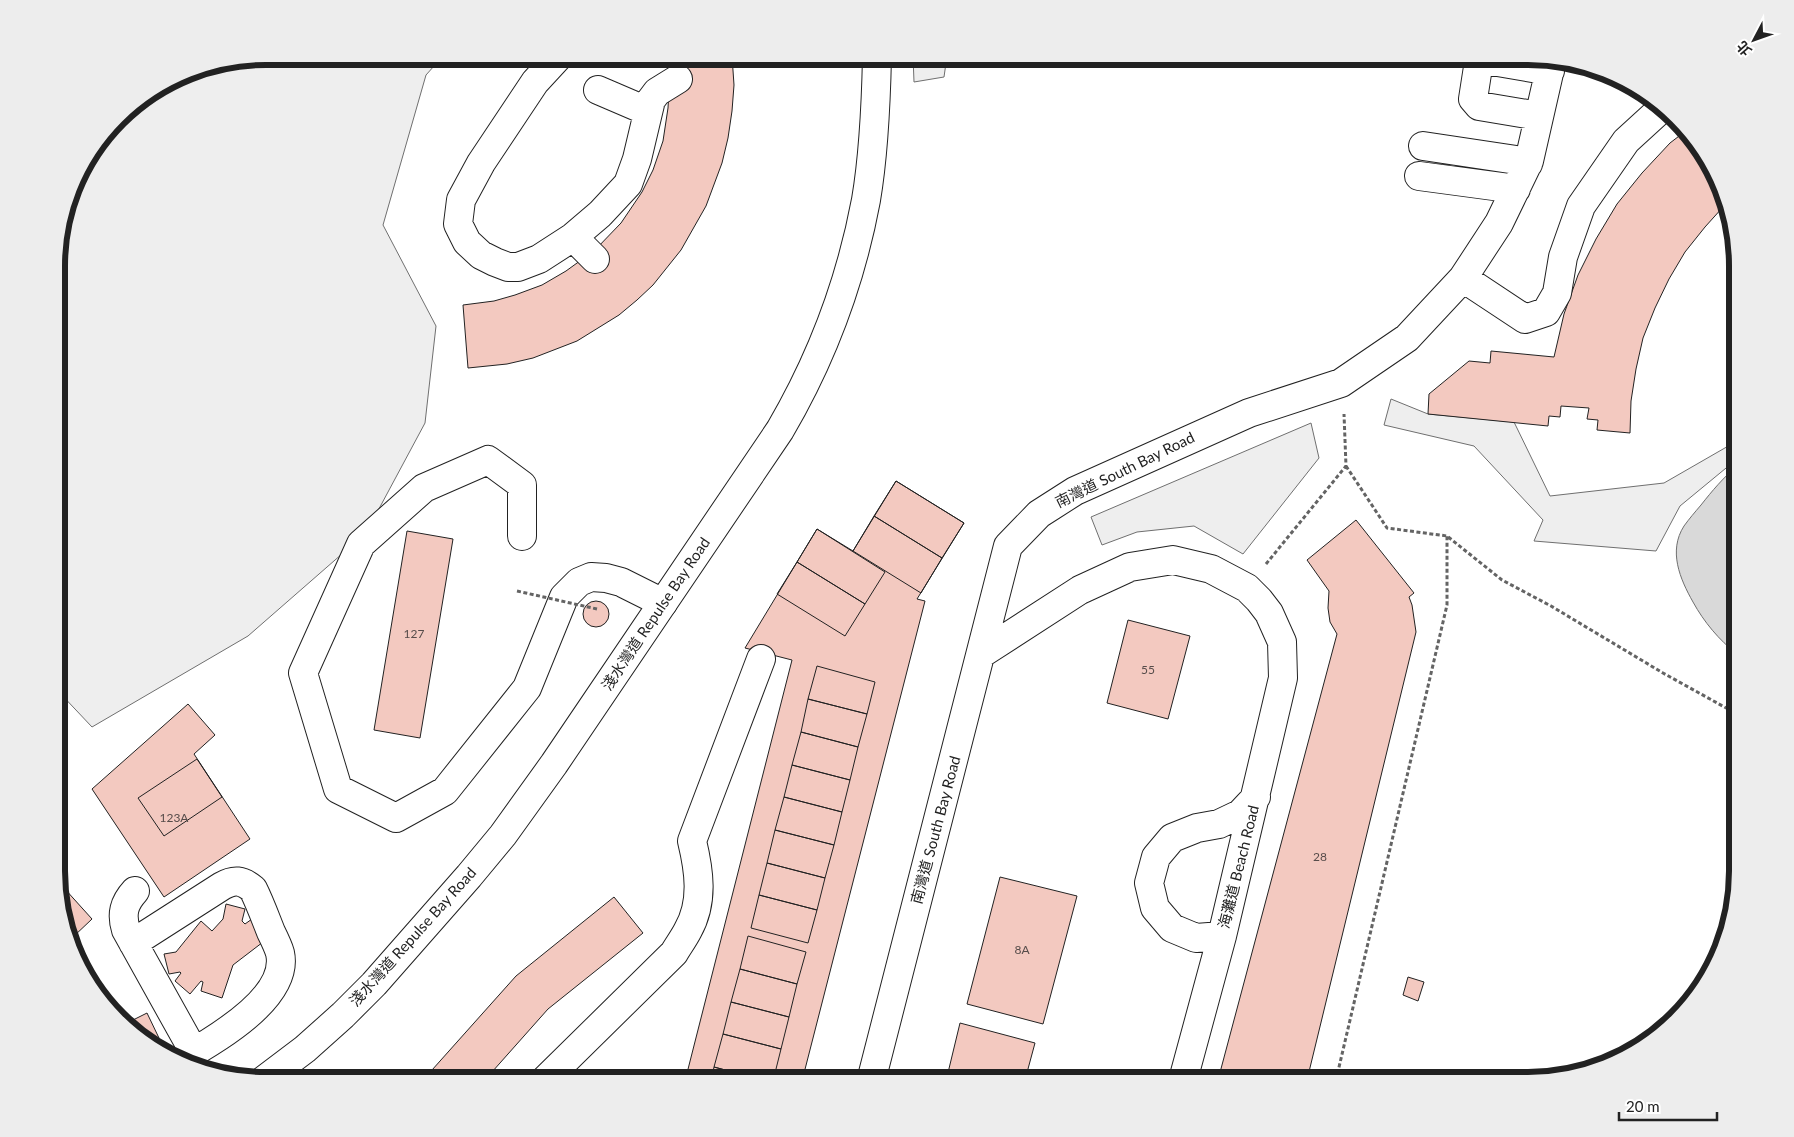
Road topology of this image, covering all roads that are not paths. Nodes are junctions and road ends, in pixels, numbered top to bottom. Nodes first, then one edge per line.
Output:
1 (551, 65) edge
2 (877, 65) edge
3 (1480, 65) edge
4 (1551, 66) edge
5 (678, 79) dead end
6 (598, 90) dead end
7 (647, 111) junction
8 (1658, 113) edge
9 (1539, 116) junction
10 (1423, 146) dead end
11 (1528, 164) junction
12 (1419, 176) dead end
13 (1516, 189) junction
14 (573, 237) junction
15 (595, 259) dead end
16 (1463, 278) junction
17 (522, 536) dead end
18 (663, 603) junction
19 (982, 654) junction
20 (761, 659) dead end
21 (1256, 797) junction
22 (135, 891) dead end
23 (1222, 936) junction
24 (133, 943) junction
25 (187, 1056) edge
26 (276, 1072) edge
27 (553, 1072) edge
28 (873, 1072) edge
29 (1185, 1072) edge

1 - 14 street
2 - 18 street, 淺水灣道 Repulse Bay Road
3 - 9 street
4 - 9 street, 南灣道 South Bay Road
5 - 7 street
6 - 7 street
7 - 14 street
8 - 16 street
9 - 11 street, 南灣道 South Bay Road
10 - 11 street
11 - 13 street, 南灣道 South Bay Road
12 - 13 street
13 - 16 street, 南灣道 South Bay Road
14 - 15 street
16 - 19 street, 南灣道 South Bay Road
17 - 18 street
18 - 26 street, 淺水灣道 Repulse Bay Road
19 - 21 street, 海灘道 Beach Road
19 - 28 street, 南灣道 South Bay Road
20 - 27 street
21 - 23 street, 海灘道 Beach Road
21 - 23 street, 海灘道 Beach Road
22 - 24 street
23 - 29 street, 海灘道 Beach Road
24 - 25 street
24 - 25 street

